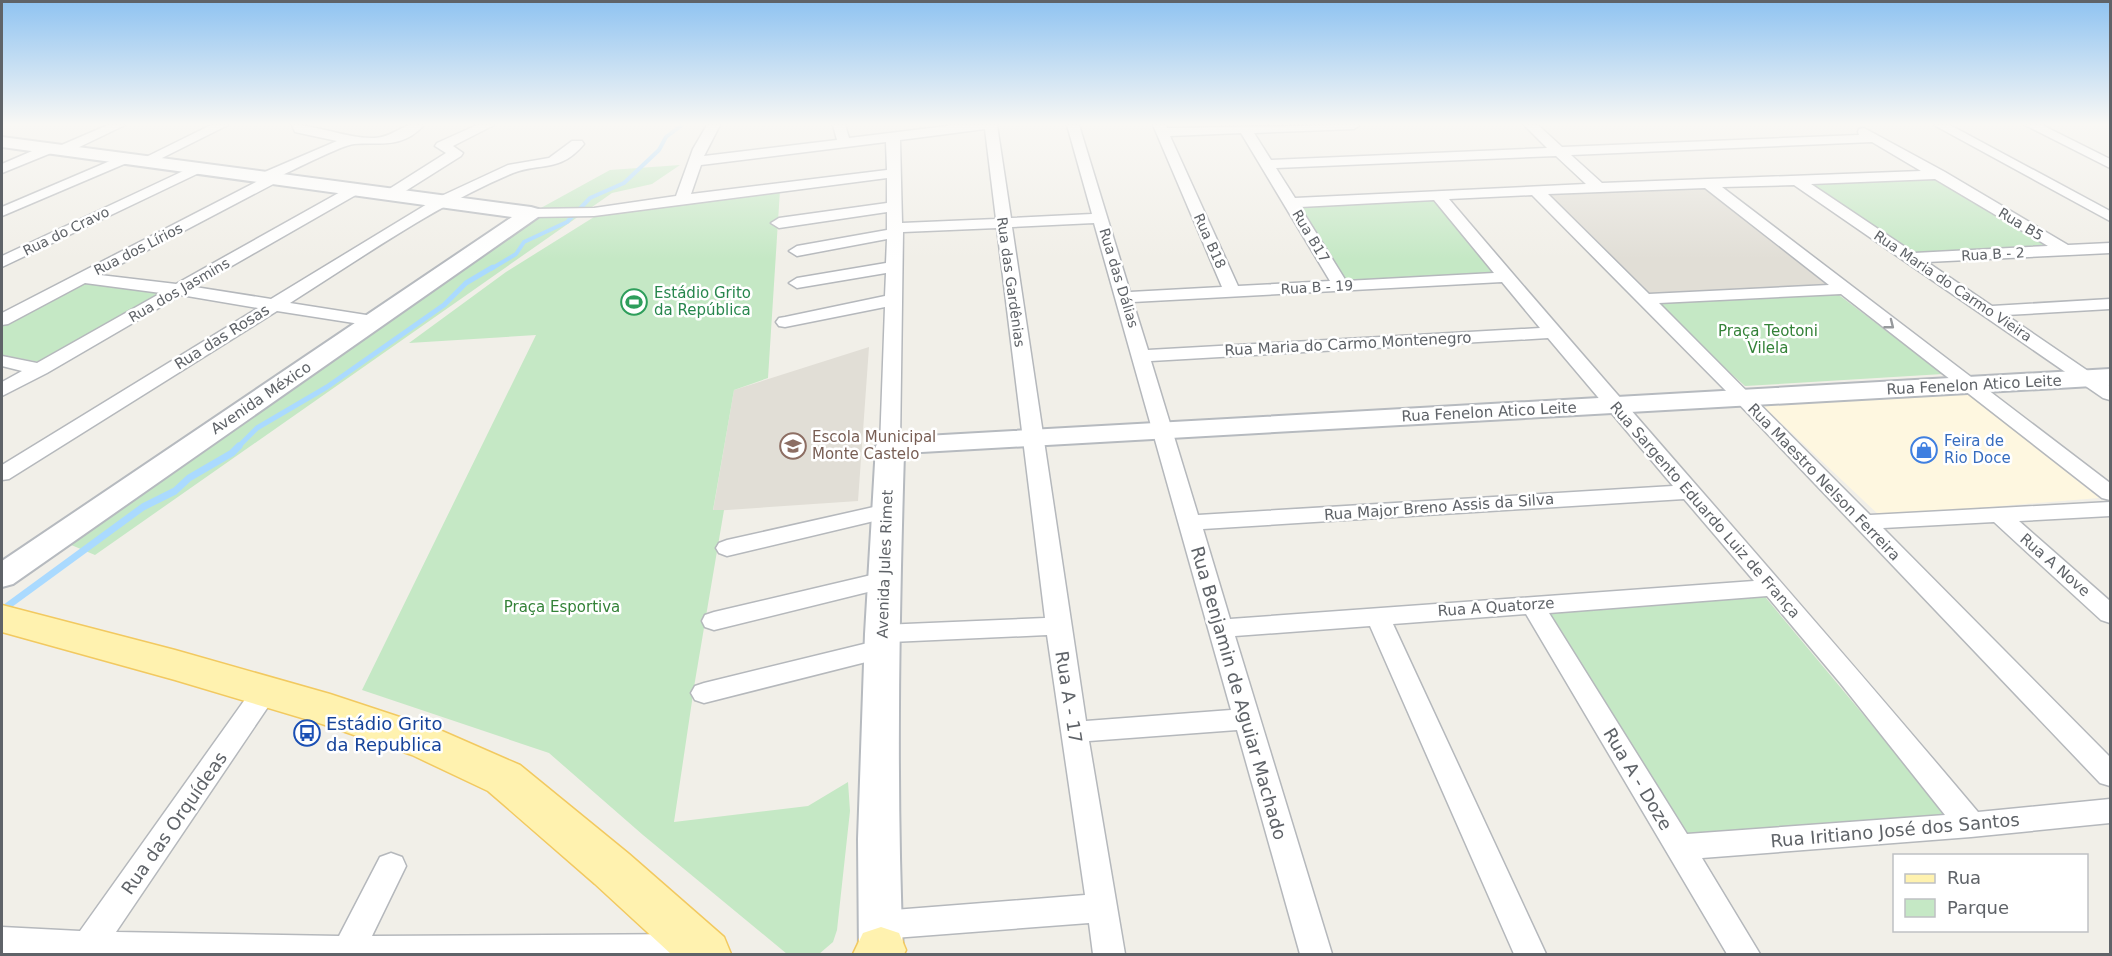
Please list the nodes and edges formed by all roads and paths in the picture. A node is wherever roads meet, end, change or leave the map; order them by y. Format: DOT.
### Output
graph roads {
  1 [pos="100,170"];
  2 [pos="195,170"];
  3 [pos="201,170"];
  4 [pos="288,170"];
  5 [pos="430,170"];
  6 [pos="510,170"];
  7 [pos="694,170"];
  8 [pos="895,170"];
  9 [pos="995,170"];
  10 [pos="1086,170"];
  11 [pos="1178,170"];
  12 [pos="1270,170"];
  13 [pos="1579,170"];
  14 [pos="1931,170"];
  15 [pos="2022,170"];
  16 [pos="895,173"];
  17 [pos="1940,175"];
  18 [pos="270,178"];
  19 [pos="1796,180"];
  20 [pos="1709,184"];
  21 [pos="1599,188"];
  22 [pos="356,189"];
  23 [pos="1536,191"];
  24 [pos="391,194"];
  25 [pos="1438,196"];
  26 [pos="682,200"];
  27 [pos="442,201"];
  28 [pos="1291,203"];
  29 [pos="895,206"];
  30 [pos="2,212"];
  31 [pos="526,216"];
  32 [pos="1101,218"];
  33 [pos="2110,218"];
  34 [pos="1003,222"];
  35 [pos="779,223"];
  36 [pos="895,231"];
  37 [pos="2110,248"];
  38 [pos="2065,250"];
  39 [pos="797,251"];
  40 [pos="1912,258"];
  41 [pos="2,262"];
  42 [pos="893,267"];
  43 [pos="1508,277"];
  44 [pos="82,278"];
  45 [pos="797,283"];
  46 [pos="1341,286"];
  47 [pos="1844,289"];
  48 [pos="181,290"];
  49 [pos="1232,291"];
  50 [pos="1125,297"];
  51 [pos="1644,299"];
  52 [pos="892,300"];
  53 [pos="275,304"];
  54 [pos="2110,304"];
  55 [pos="1990,311"];
  56 [pos="2,320"];
  57 [pos="373,321"];
  58 [pos="785,322"];
  59 [pos="1554,332"];
  60 [pos="1142,356"];
  61 [pos="2,361"];
  62 [pos="40,369"];
  63 [pos="2099,378"];
  64 [pos="1968,385"];
  65 [pos="2,390"];
  66 [pos="2110,394"];
  67 [pos="1743,397"];
  68 [pos="1614,405"];
  69 [pos="1164,431"];
  70 [pos="1033,438"];
  71 [pos="890,446"];
  72 [pos="2,474"];
  73 [pos="1689,492"];
  74 [pos="2110,493"];
  75 [pos="2110,509"];
  76 [pos="887,511"];
  77 [pos="2000,516"];
  78 [pos="1863,522"];
  79 [pos="1189,523"];
  80 [pos="727,548"];
  81 [pos="2,576"];
  82 [pos="884,580"];
  83 [pos="1771,588"];
  84 [pos="1532,604"];
  85 [pos="2110,614"];
  86 [pos="1378,617"];
  87 [pos="714,621"];
  88 [pos="9,622"];
  89 [pos="1058,626"];
  90 [pos="1222,628"];
  91 [pos="882,642"];
  92 [pos="265,691"];
  93 [pos="704,693"];
  94 [pos="1246,719"];
  95 [pos="1074,732"];
  96 [pos="2110,775"];
  97 [pos="2110,811"];
  98 [pos="1971,825"];
  99 [pos="1679,847"];
  100 [pos="391,866"];
  101 [pos="1100,908"];
  102 [pos="2,942"];
  103 [pos="880,946"];
  104 [pos="85,951"];
  105 [pos="347,952"];
  106 [pos="700,952"];
  107 [pos="1109,954"];
  108 [pos="1316,954"];
  109 [pos="1530,954"];
  110 [pos="1743,954"];
  1 -- 30 [label="street"];
  2 -- 41 [label="street, Rua do Cravo"];
  3 -- 18 [label="street"];
  4 -- 18 [label="street, Rua dos Lírios"];
  5 -- 24 [label="street"];
  6 -- 27 [label="street, Rua das Rosas"];
  7 -- 26 [label="street"];
  8 -- 16 [label="street, Avenida Jules Rimet"];
  9 -- 34 [label="street, Rua das Gardênias"];
  10 -- 32 [label="street, Rua das Dálias"];
  11 -- 49 [label="street, Rua B18"];
  12 -- 28 [label="street, Rua B17"];
  13 -- 21 [label="street"];
  14 -- 17 [label="street, Rua B5"];
  15 -- 33 [label="street"];
  16 -- 26 [label="street"];
  16 -- 29 [label="street, Avenida Jules Rimet"];
  17 -- 19 [label="street"];
  17 -- 38 [label="street, Rua B5"];
  18 -- 22 [label="street"];
  18 -- 44 [label="street, Rua dos Lírios"];
  19 -- 20 [label="street"];
  19 -- 40 [label="street, Rua Maria do Carmo Vieira"];
  20 -- 21 [label="street"];
  20 -- 47 [label="street"];
  21 -- 23 [label="street"];
  22 -- 24 [label="street"];
  22 -- 48 [label="street, Rua dos Jasmins"];
  23 -- 25 [label="street"];
  23 -- 51 [label="street, Rua Maestro Nelson Ferreira"];
  24 -- 27 [label="street"];
  25 -- 28 [label="street"];
  25 -- 43 [label="street, Rua Sargento Eduardo Luiz de França"];
  26 -- 31 [label="street"];
  27 -- 31 [label="street"];
  27 -- 53 [label="street, Rua das Rosas"];
  28 -- 46 [label="street, Rua B17"];
  29 -- 35 [label="street"];
  29 -- 36 [label="street, Avenida Jules Rimet"];
  31 -- 57 [label="street, Avenida México"];
  32 -- 34 [label="street"];
  32 -- 50 [label="street, Rua das Dálias"];
  34 -- 36 [label="street"];
  34 -- 70 [label="street, Rua das Gardênias"];
  36 -- 39 [label="street"];
  36 -- 42 [label="street, Avenida Jules Rimet"];
  37 -- 38 [label="street, Rua B - 2"];
  38 -- 40 [label="street, Rua B - 2"];
  40 -- 55 [label="street, Rua Maria do Carmo Vieira"];
  42 -- 45 [label="street"];
  42 -- 52 [label="street, Avenida Jules Rimet"];
  43 -- 46 [label="street, Rua B - 19"];
  43 -- 59 [label="street, Rua Sargento Eduardo Luiz de França"];
  44 -- 48 [label="street"];
  44 -- 56 [label="street, Rua dos Lírios"];
  46 -- 49 [label="street, Rua B - 19"];
  47 -- 51 [label="street"];
  47 -- 64 [label="street, one-way"];
  48 -- 53 [label="street"];
  48 -- 62 [label="street, Rua dos Jasmins"];
  49 -- 50 [label="street, Rua B - 19"];
  50 -- 60 [label="street, Rua das Dálias"];
  51 -- 67 [label="street, Rua Maestro Nelson Ferreira"];
  52 -- 58 [label="street"];
  52 -- 71 [label="street, Avenida Jules Rimet"];
  53 -- 57 [label="street"];
  53 -- 72 [label="street, Rua das Rosas"];
  54 -- 55 [label="street"];
  55 -- 63 [label="street, Rua Maria do Carmo Vieira"];
  57 -- 81 [label="street, Avenida México"];
  59 -- 60 [label="street, Rua Maria do Carmo Montenegro"];
  59 -- 68 [label="street, Rua Sargento Eduardo Luiz de França"];
  60 -- 69 [label="street, Rua das Dálias"];
  61 -- 62 [label="street"];
  62 -- 65 [label="street, Rua dos Jasmins"];
  63 -- 64 [label="street, Rua Fenelon Atico Leite"];
  63 -- 66 [label="street, Rua Maria do Carmo Vieira"];
  64 -- 67 [label="street, Rua Fenelon Atico Leite"];
  64 -- 74 [label="street"];
  67 -- 68 [label="street, Rua Fenelon Atico Leite"];
  67 -- 78 [label="street, Rua Maestro Nelson Ferreira"];
  68 -- 69 [label="street, Rua Fenelon Atico Leite"];
  68 -- 73 [label="street, Rua Sargento Eduardo Luiz de França"];
  69 -- 70 [label="street, Rua Fenelon Atico Leite"];
  69 -- 79 [label="street, Rua Benjamin de Aguiar Machado"];
  70 -- 71 [label="street, Rua Fenelon Atico Leite"];
  70 -- 89 [label="street, Rua A - 17"];
  71 -- 76 [label="street, Avenida Jules Rimet"];
  73 -- 79 [label="street, Rua Major Breno Assis da Silva"];
  73 -- 83 [label="street, Rua Sargento Eduardo Luiz de França"];
  75 -- 77 [label="street"];
  76 -- 80 [label="street"];
  76 -- 82 [label="street, Avenida Jules Rimet"];
  77 -- 78 [label="street"];
  77 -- 85 [label="street, Rua A Nove"];
  78 -- 96 [label="street, Rua Maestro Nelson Ferreira"];
  79 -- 90 [label="street, Rua Benjamin de Aguiar Machado"];
  82 -- 87 [label="street"];
  82 -- 91 [label="street, Avenida Jules Rimet"];
  83 -- 84 [label="street, Rua A Quatorze"];
  83 -- 98 [label="street, Rua Sargento Eduardo Luiz de França"];
  84 -- 86 [label="street, Rua A Quatorze"];
  84 -- 99 [label="street, Rua A - Doze"];
  86 -- 90 [label="street, Rua A Quatorze"];
  86 -- 109 [label="street"];
  88 -- 92 [label="main road"];
  89 -- 91 [label="street"];
  89 -- 95 [label="street, Rua A - 17"];
  90 -- 94 [label="street, Rua Benjamin de Aguiar Machado"];
  91 -- 93 [label="street"];
  91 -- 103 [label="street, Avenida Jules Rimet"];
  92 -- 104 [label="street, Rua das Orquídeas"];
  92 -- 106 [label="main road"];
  94 -- 95 [label="street"];
  94 -- 108 [label="street, Rua Benjamin de Aguiar Machado"];
  95 -- 101 [label="street, Rua A - 17"];
  97 -- 98 [label="street, Rua Iritiano José dos Santos"];
  98 -- 99 [label="street, Rua Iritiano José dos Santos"];
  99 -- 110 [label="street, Rua A - Doze"];
  100 -- 105 [label="street"];
  101 -- 103 [label="street"];
  101 -- 107 [label="street, Rua A - 17"];
  102 -- 104 [label="street"];
  104 -- 105 [label="street"];
  105 -- 106 [label="street"];
}
